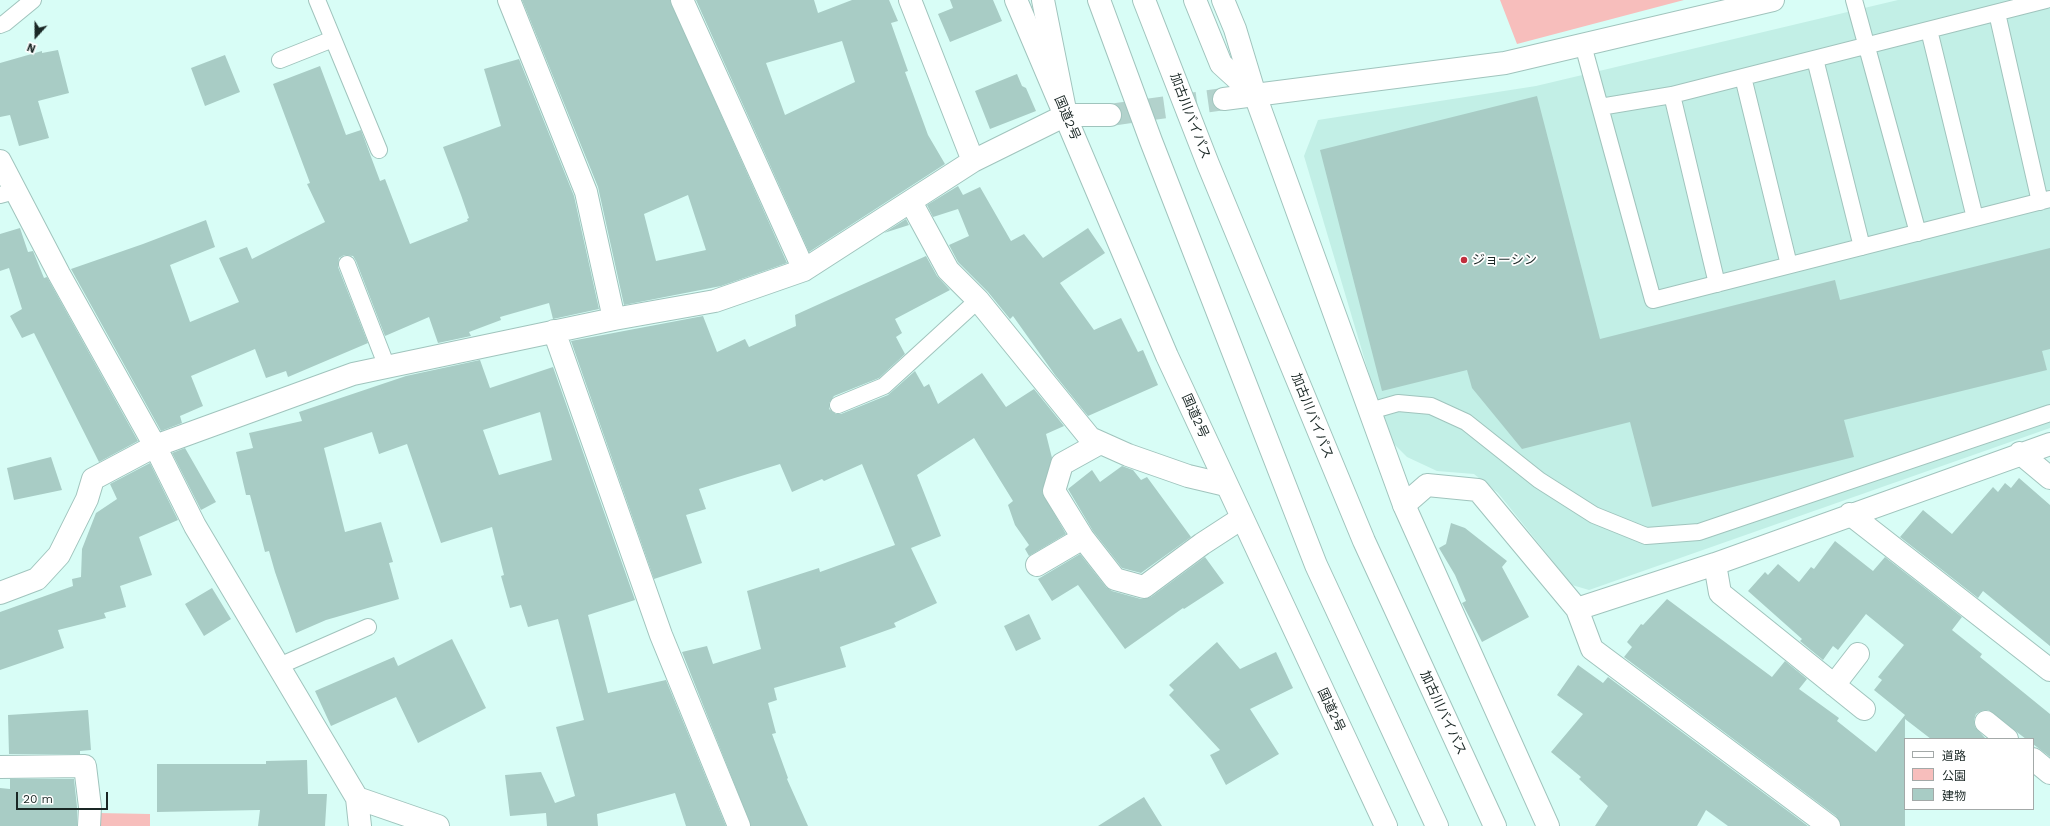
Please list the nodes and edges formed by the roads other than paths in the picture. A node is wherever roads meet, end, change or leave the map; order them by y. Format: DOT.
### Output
graph roads {
  1 [pos="33,0"];
  2 [pos="317,0"];
  3 [pos="508,0"];
  4 [pos="682,0"];
  5 [pos="910,0"];
  6 [pos="1016,0"];
  7 [pos="1043,0"];
  8 [pos="1099,0"];
  9 [pos="1144,0"];
  10 [pos="1195,0"];
  11 [pos="1224,0"];
  12 [pos="1773,0"];
  13 [pos="1854,0"];
  14 [pos="2046,0"];
  15 [pos="1997,13"];
  16 [pos="0,25"];
  17 [pos="1929,30"];
  18 [pos="333,39"];
  19 [pos="1583,45"];
  20 [pos="1867,45"];
  21 [pos="1815,59"];
  22 [pos="280,60"];
  23 [pos="1743,77"];
  24 [pos="1256,95"];
  25 [pos="1672,95"];
  26 [pos="1224,99"];
  27 [pos="1600,107"];
  28 [pos="1066,115"];
  29 [pos="1110,115"];
  30 [pos="379,150"];
  31 [pos="0,161"];
  32 [pos="973,161"];
  33 [pos="8,193"];
  34 [pos="2045,200"];
  35 [pos="911,202"];
  36 [pos="1975,218"];
  37 [pos="1918,233"];
  38 [pos="1862,247"];
  39 [pos="347,264"];
  40 [pos="1789,265"];
  41 [pos="804,270"];
  42 [pos="1717,284"];
  43 [pos="978,300"];
  44 [pos="614,319"];
  45 [pos="554,331"];
  46 [pos="388,367"];
  47 [pos="838,405"];
  48 [pos="1370,411"];
  49 [pos="2050,413"];
  50 [pos="1100,443"];
  51 [pos="2050,444"];
  52 [pos="155,446"];
  53 [pos="2020,453"];
  54 [pos="2050,478"];
  55 [pos="1226,485"];
  56 [pos="1404,504"];
  57 [pos="1850,514"];
  58 [pos="1242,518"];
  59 [pos="1083,538"];
  60 [pos="1715,564"];
  61 [pos="1037,565"];
  62 [pos="0,593"];
  63 [pos="1577,609"];
  64 [pos="368,627"];
  65 [pos="1858,654"];
  66 [pos="279,666"];
  67 [pos="2050,670"];
  68 [pos="1834,685"];
  69 [pos="1864,708"];
  70 [pos="1986,722"];
  71 [pos="2006,738"];
  72 [pos="2034,760"];
  73 [pos="0,767"];
  74 [pos="2050,773"];
  75 [pos="357,798"];
  76 [pos="88,826"];
  77 [pos="360,826"];
  78 [pos="438,826"];
  79 [pos="739,826"];
  80 [pos="1386,826"];
  81 [pos="1438,826"];
  82 [pos="1495,826"];
  83 [pos="1548,826"];
  84 [pos="1829,826"];
  1 -- 16 [label="lane"];
  2 -- 18 [label="lane"];
  3 -- 44 [label="main road"];
  4 -- 41 [label="main road"];
  5 -- 32 [label="main road"];
  6 -- 28 [label="main road, 国道2号"];
  7 -- 28 [label="main road"];
  8 -- 81 [label="main road"];
  9 -- 82 [label="main road, 加古川バイパス"];
  10 -- 24 [label="main road"];
  11 -- 24 [label="main road"];
  12 -- 19 [label="main road"];
  13 -- 20 [label="lane"];
  14 -- 15 [label="lane"];
  15 -- 17 [label="lane"];
  15 -- 34 [label="lane"];
  17 -- 20 [label="lane"];
  17 -- 36 [label="lane"];
  18 -- 22 [label="lane"];
  18 -- 30 [label="lane"];
  19 -- 24 [label="main road"];
  19 -- 27 [label="lane"];
  20 -- 21 [label="lane"];
  20 -- 37 [label="lane"];
  21 -- 23 [label="lane"];
  21 -- 38 [label="lane"];
  23 -- 25 [label="lane"];
  23 -- 40 [label="lane"];
  24 -- 26 [label="main road"];
  24 -- 48 [label="main road"];
  25 -- 27 [label="lane"];
  25 -- 42 [label="lane"];
  27 -- 42 [label="lane"];
  28 -- 29 [label="main road"];
  28 -- 32 [label="main road"];
  28 -- 55 [label="main road, 国道2号"];
  31 -- 33 [label="main road"];
  32 -- 35 [label="main road"];
  33 -- 52 [label="main road"];
  34 -- 36 [label="lane"];
  35 -- 41 [label="main road"];
  35 -- 43 [label="main road"];
  36 -- 37 [label="lane"];
  37 -- 38 [label="lane"];
  38 -- 40 [label="lane"];
  39 -- 46 [label="lane"];
  40 -- 42 [label="lane"];
  41 -- 44 [label="main road"];
  43 -- 47 [label="lane"];
  43 -- 50 [label="main road"];
  44 -- 45 [label="main road"];
  45 -- 46 [label="main road"];
  45 -- 79 [label="main road"];
  46 -- 52 [label="main road"];
  48 -- 49 [label="lane"];
  48 -- 56 [label="main road"];
  50 -- 55 [label="main road"];
  50 -- 59 [label="main road"];
  51 -- 53 [label="main road"];
  52 -- 62 [label="main road"];
  52 -- 66 [label="main road"];
  53 -- 54 [label="main road"];
  53 -- 57 [label="main road"];
  55 -- 58 [label="main road, 国道2号"];
  56 -- 63 [label="main road"];
  56 -- 83 [label="main road"];
  57 -- 60 [label="main road"];
  57 -- 67 [label="main road"];
  58 -- 59 [label="main road"];
  58 -- 80 [label="main road, 国道2号"];
  59 -- 61 [label="main road"];
  60 -- 63 [label="main road"];
  60 -- 68 [label="main road"];
  63 -- 84 [label="main road"];
  64 -- 66 [label="lane"];
  65 -- 68 [label="main road"];
  66 -- 75 [label="main road"];
  68 -- 69 [label="main road"];
  70 -- 71 [label="main road"];
  72 -- 74 [label="main road"];
  73 -- 76 [label="main road"];
  75 -- 77 [label="main road"];
  75 -- 78 [label="main road"];
}
